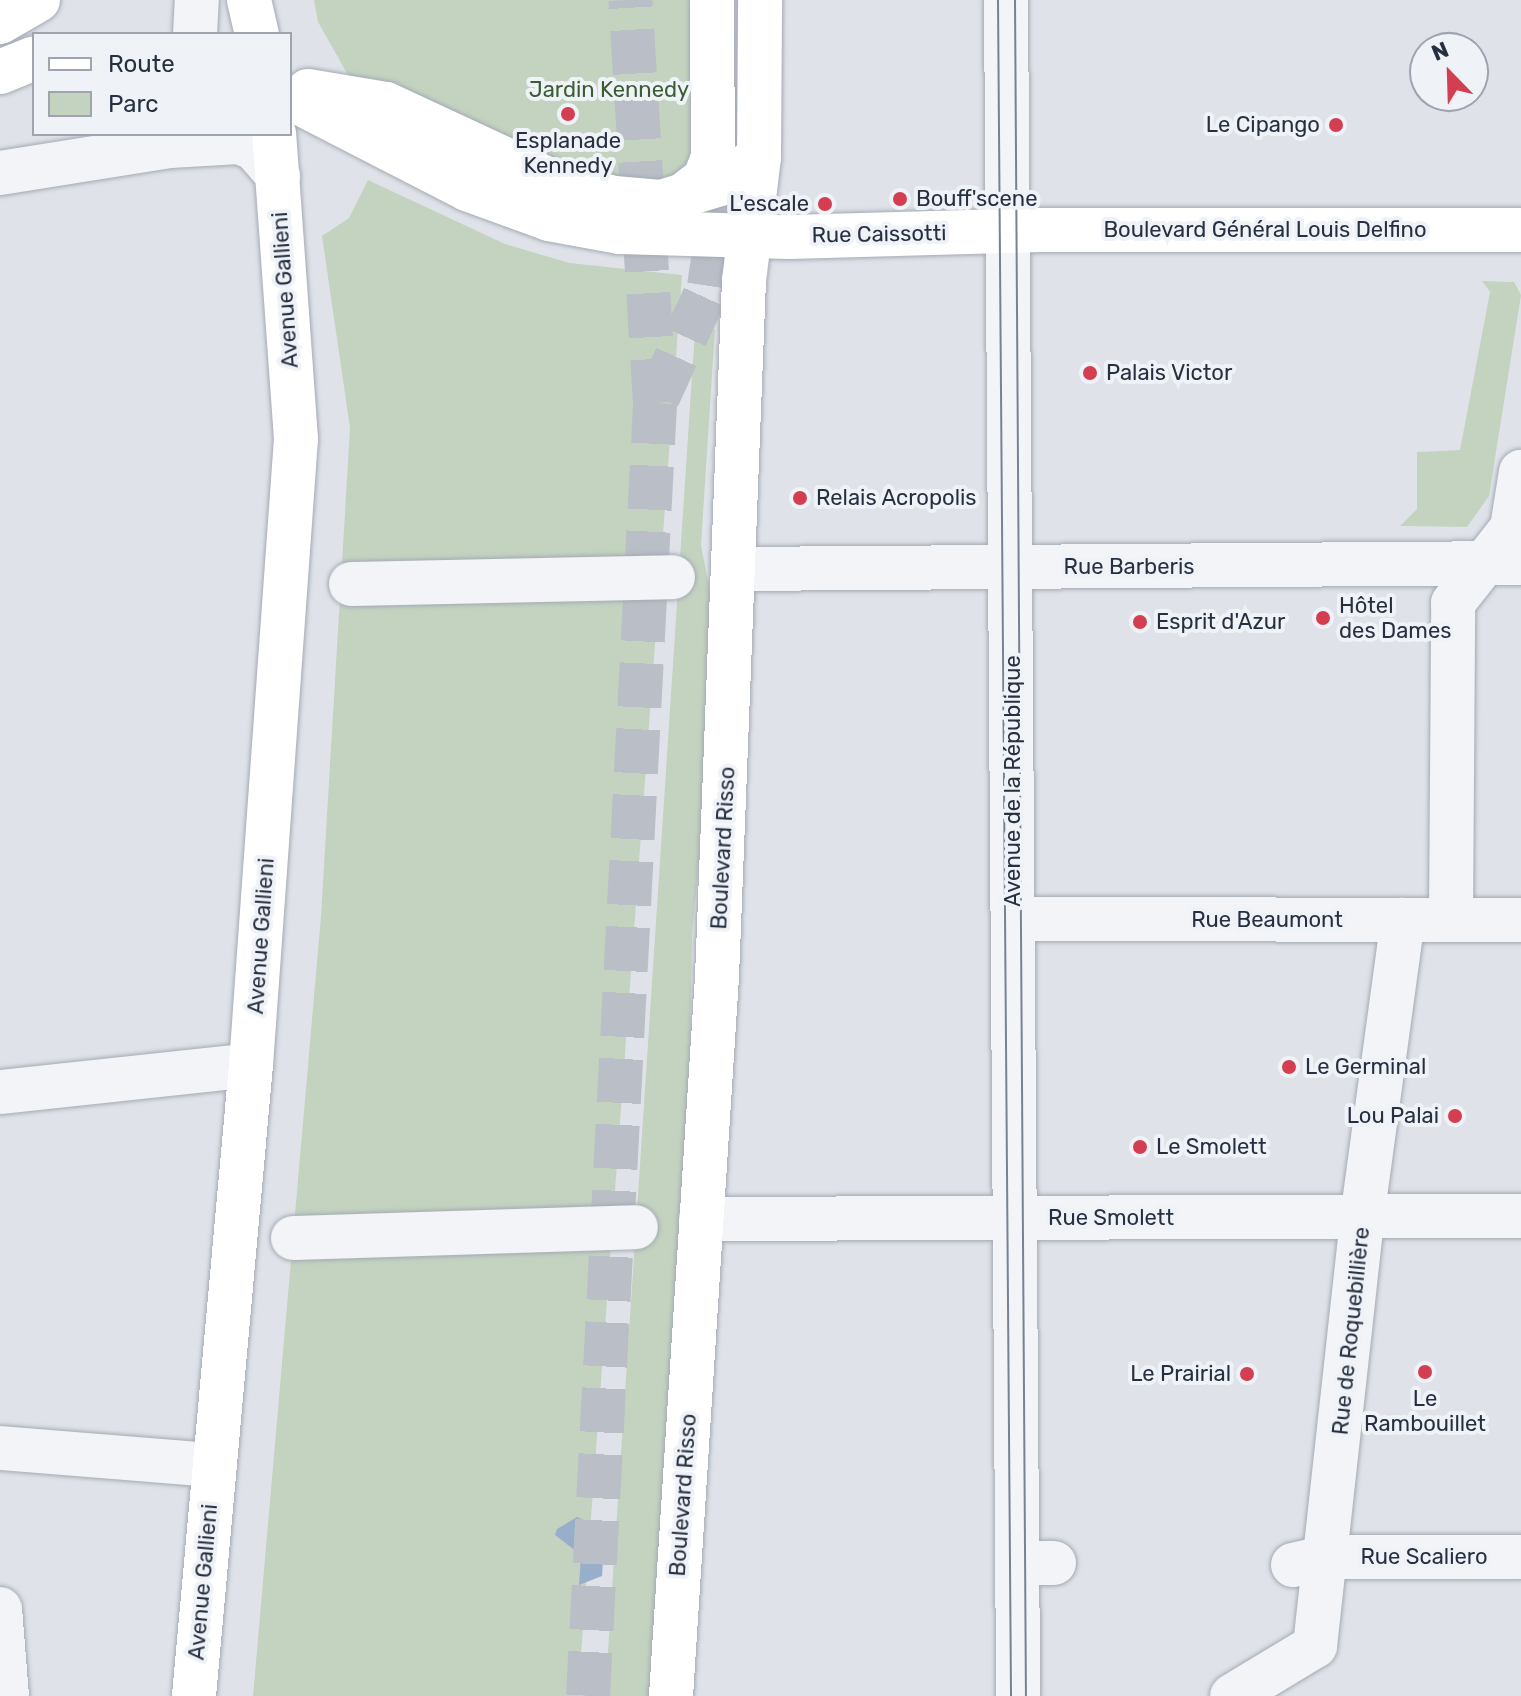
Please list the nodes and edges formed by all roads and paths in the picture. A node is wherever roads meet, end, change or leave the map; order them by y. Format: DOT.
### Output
graph roads {
  1 [pos="38,0"];
  2 [pos="197,0"];
  3 [pos="249,0"];
  4 [pos="712,0"];
  5 [pos="731,0"];
  6 [pos="760,0"];
  7 [pos="1006,0"];
  8 [pos="0,22"];
  9 [pos="195,32"];
  10 [pos="257,32"];
  11 [pos="32,59"];
  12 [pos="0,72"];
  13 [pos="292,89"];
  14 [pos="292,99"];
  15 [pos="177,140"];
  16 [pos="745,148"];
  17 [pos="276,155"];
  18 [pos="0,173"];
  19 [pos="686,193"];
  20 [pos="1521,230"];
  21 [pos="1009,231"];
  22 [pos="748,236"];
  23 [pos="1521,472"];
  24 [pos="1501,563"];
  25 [pos="1012,567"];
  26 [pos="737,569"];
  27 [pos="673,577"];
  28 [pos="351,584"];
  29 [pos="1014,919"];
  30 [pos="1403,920"];
  31 [pos="1451,920"];
  32 [pos="1521,920"];
  33 [pos="251,1065"];
  34 [pos="0,1092"];
  35 [pos="1521,1216"];
  36 [pos="1015,1217"];
  37 [pos="1362,1218"];
  38 [pos="701,1219"];
  39 [pos="636,1227"];
  40 [pos="293,1238"];
  41 [pos="0,1448"];
  42 [pos="213,1465"];
  43 [pos="1521,1557"];
  44 [pos="1310,1561"];
  45 [pos="0,1609"];
  46 [pos="9,1695"];
  47 [pos="194,1696"];
  48 [pos="671,1696"];
  49 [pos="1018,1696"];
  50 [pos="1232,1696"];
  1 -- 8 [label="main road"];
  2 -- 9 [label="street"];
  3 -- 10 [label="main road"];
  4 -- 19 [label="main road"];
  5 -- 16 [label="main road"];
  6 -- 16 [label="main road, Boulevard Risso"];
  7 -- 21 [label="street, Avenue de la République"];
  11 -- 12 [label="main road"];
  13 -- 19 [label="main road"];
  14 -- 22 [label="main road, Rue Caissotti"];
  15 -- 17 [label="street"];
  15 -- 18 [label="street"];
  16 -- 19 [label="main road"];
  16 -- 22 [label="main road, Boulevard Risso"];
  17 -- 33 [label="main road, Avenue Gallieni"];
  20 -- 21 [label="main road, Boulevard Général Louis Delfino"];
  21 -- 22 [label="main road, Rue Caissotti"];
  21 -- 25 [label="street, Avenue de la République"];
  22 -- 26 [label="main road, Boulevard Risso"];
  23 -- 24 [label="street"];
  24 -- 25 [label="street, Rue Barberis"];
  24 -- 31 [label="street"];
  25 -- 26 [label="street, Rue Barberis"];
  25 -- 29 [label="street, Avenue de la République"];
  26 -- 38 [label="main road, Boulevard Risso"];
  27 -- 28 [label="street"];
  29 -- 30 [label="street, Rue Beaumont"];
  29 -- 36 [label="street, Avenue de la République"];
  30 -- 31 [label="street, Rue Beaumont"];
  30 -- 37 [label="street, Rue de Roquebillière"];
  31 -- 32 [label="street, Rue Beaumont"];
  33 -- 34 [label="street"];
  33 -- 42 [label="main road, Avenue Gallieni"];
  35 -- 37 [label="street, Rue Smolett"];
  36 -- 37 [label="street, Rue Smolett"];
  36 -- 38 [label="street, Rue Smolett"];
  36 -- 49 [label="street, Avenue de la République"];
  37 -- 44 [label="street, Rue de Roquebillière"];
  38 -- 48 [label="main road, Boulevard Risso"];
  39 -- 40 [label="street"];
  41 -- 42 [label="street"];
  42 -- 47 [label="main road, Avenue Gallieni"];
  43 -- 44 [label="street, Rue Scaliero"];
  44 -- 50 [label="street, Rue de Roquebillière"];
  45 -- 46 [label="street"];
}
